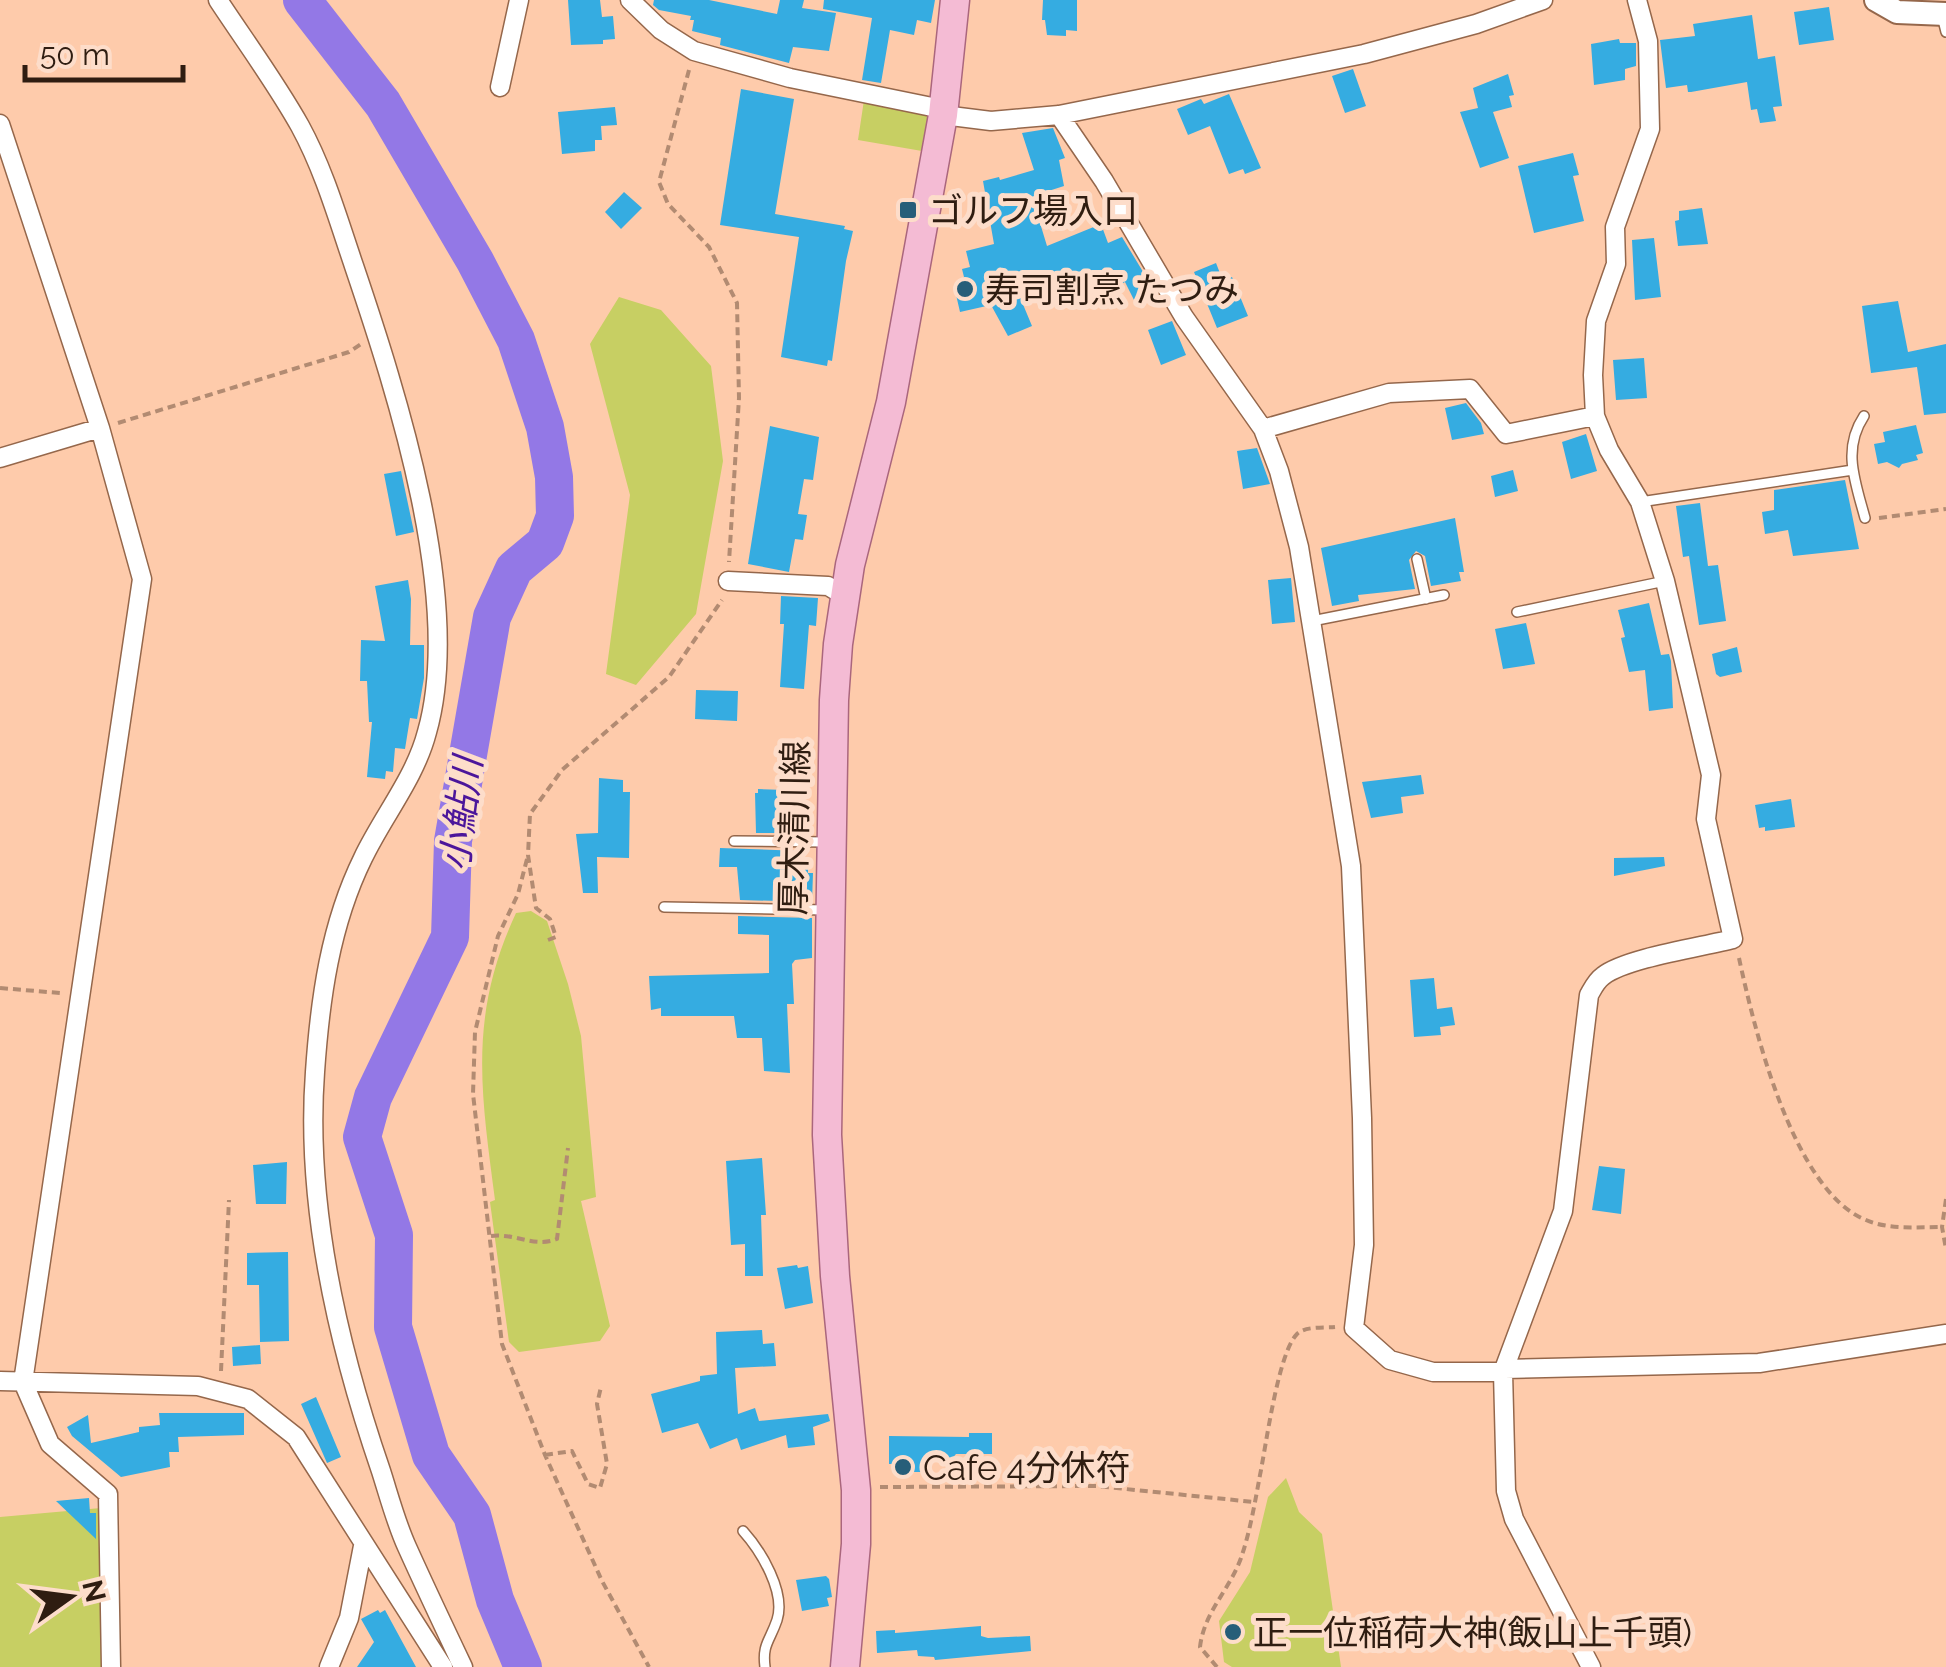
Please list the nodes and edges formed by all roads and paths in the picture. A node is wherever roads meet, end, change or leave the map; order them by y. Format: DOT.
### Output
graph roads {
  1 [pos="218,0"];
  2 [pos="520,0"];
  3 [pos="630,0"];
  4 [pos="955,0"];
  5 [pos="1543,0"];
  6 [pos="1637,0"];
  7 [pos="1876,0"];
  8 [pos="1945,21"];
  9 [pos="694,51"];
  10 [pos="500,87"];
  11 [pos="943,115"];
  12 [pos="1059,115"];
  13 [pos="0,124"];
  14 [pos="376,332"];
  15 [pos="1596,416"];
  16 [pos="1864,416"];
  17 [pos="100,428"];
  18 [pos="1263,429"];
  19 [pos="0,458"];
  20 [pos="1852,470"];
  21 [pos="1640,502"];
  22 [pos="1946,508"];
  23 [pos="1865,518"];
  24 [pos="1417,560"];
  25 [pos="728,581"];
  26 [pos="1665,582"];
  27 [pos="1444,595"];
  28 [pos="845,596"];
  29 [pos="1426,598"];
  30 [pos="1516,612"];
  31 [pos="1312,621"];
  32 [pos="734,842"];
  33 [pos="831,842"];
  34 [pos="528,855"];
  35 [pos="664,908"];
  36 [pos="537,909"];
  37 [pos="830,910"];
  38 [pos="536,919"];
  39 [pos="1733,939"];
  40 [pos="548,940"];
  41 [pos="0,988"];
  42 [pos="80,994"];
  43 [pos="568,1148"];
  44 [pos="1946,1199"];
  45 [pos="229,1200"];
  46 [pos="1942,1227"];
  47 [pos="490,1236"];
  48 [pos="1946,1249"];
  49 [pos="1354,1328"];
  50 [pos="1946,1334"];
  51 [pos="1504,1371"];
  52 [pos="0,1381"];
  53 [pos="23,1382"];
  54 [pos="601,1386"];
  55 [pos="221,1391"];
  56 [pos="546,1455"];
  57 [pos="856,1490"];
  58 [pos="1254,1502"];
  59 [pos="743,1530"];
  60 [pos="363,1546"];
  61 [pos="406,1546"];
  62 [pos="374,1562"];
  63 [pos="112,1667"];
  64 [pos="329,1667"];
  65 [pos="444,1667"];
  66 [pos="462,1667"];
  67 [pos="649,1667"];
  68 [pos="765,1667"];
  69 [pos="845,1667"];
  70 [pos="1217,1667"];
  71 [pos="1591,1667"];
  1 -- 14 [label="street"];
  2 -- 10 [label="street"];
  3 -- 9 [label="street"];
  4 -- 11 [label="main road, 厚木清川線"];
  5 -- 12 [label="street"];
  6 -- 15 [label="street"];
  7 -- 8 [label="street"];
  9 -- 11 [label="street"];
  9 -- 25 [label="path"];
  11 -- 12 [label="street"];
  11 -- 28 [label="main road, 厚木清川線"];
  12 -- 18 [label="street"];
  13 -- 17 [label="street"];
  14 -- 17 [label="path"];
  14 -- 61 [label="street"];
  15 -- 18 [label="street"];
  15 -- 21 [label="street"];
  16 -- 20 [label="lane"];
  17 -- 19 [label="street"];
  17 -- 42 [label="street"];
  18 -- 31 [label="street"];
  20 -- 21 [label="lane"];
  20 -- 23 [label="lane"];
  21 -- 26 [label="street"];
  22 -- 23 [label="path"];
  24 -- 29 [label="lane"];
  25 -- 28 [label="street"];
  25 -- 34 [label="path"];
  26 -- 30 [label="lane"];
  26 -- 39 [label="street"];
  27 -- 29 [label="lane"];
  28 -- 33 [label="main road, 厚木清川線"];
  29 -- 31 [label="lane"];
  31 -- 49 [label="street"];
  32 -- 33 [label="lane"];
  33 -- 37 [label="main road, 厚木清川線"];
  34 -- 36 [label="path"];
  34 -- 47 [label="path"];
  35 -- 37 [label="lane"];
  36 -- 38 [label="path"];
  36 -- 40 [label="path"];
  37 -- 57 [label="main road, 厚木清川線"];
  39 -- 46 [label="path"];
  39 -- 51 [label="street"];
  41 -- 42 [label="path"];
  42 -- 53 [label="street"];
  43 -- 47 [label="path"];
  44 -- 46 [label="path"];
  45 -- 55 [label="path"];
  46 -- 48 [label="path"];
  47 -- 56 [label="path"];
  49 -- 51 [label="street"];
  49 -- 58 [label="path"];
  50 -- 51 [label="street"];
  51 -- 71 [label="street"];
  52 -- 53 [label="street"];
  53 -- 55 [label="street"];
  53 -- 63 [label="street"];
  54 -- 56 [label="path"];
  55 -- 60 [label="street"];
  56 -- 67 [label="path"];
  57 -- 58 [label="path"];
  57 -- 69 [label="main road, 厚木清川線"];
  58 -- 70 [label="path"];
  59 -- 68 [label="lane"];
  60 -- 62 [label="street"];
  60 -- 64 [label="street"];
  61 -- 62 [label="street"];
  61 -- 66 [label="street"];
  62 -- 65 [label="street"];
}
